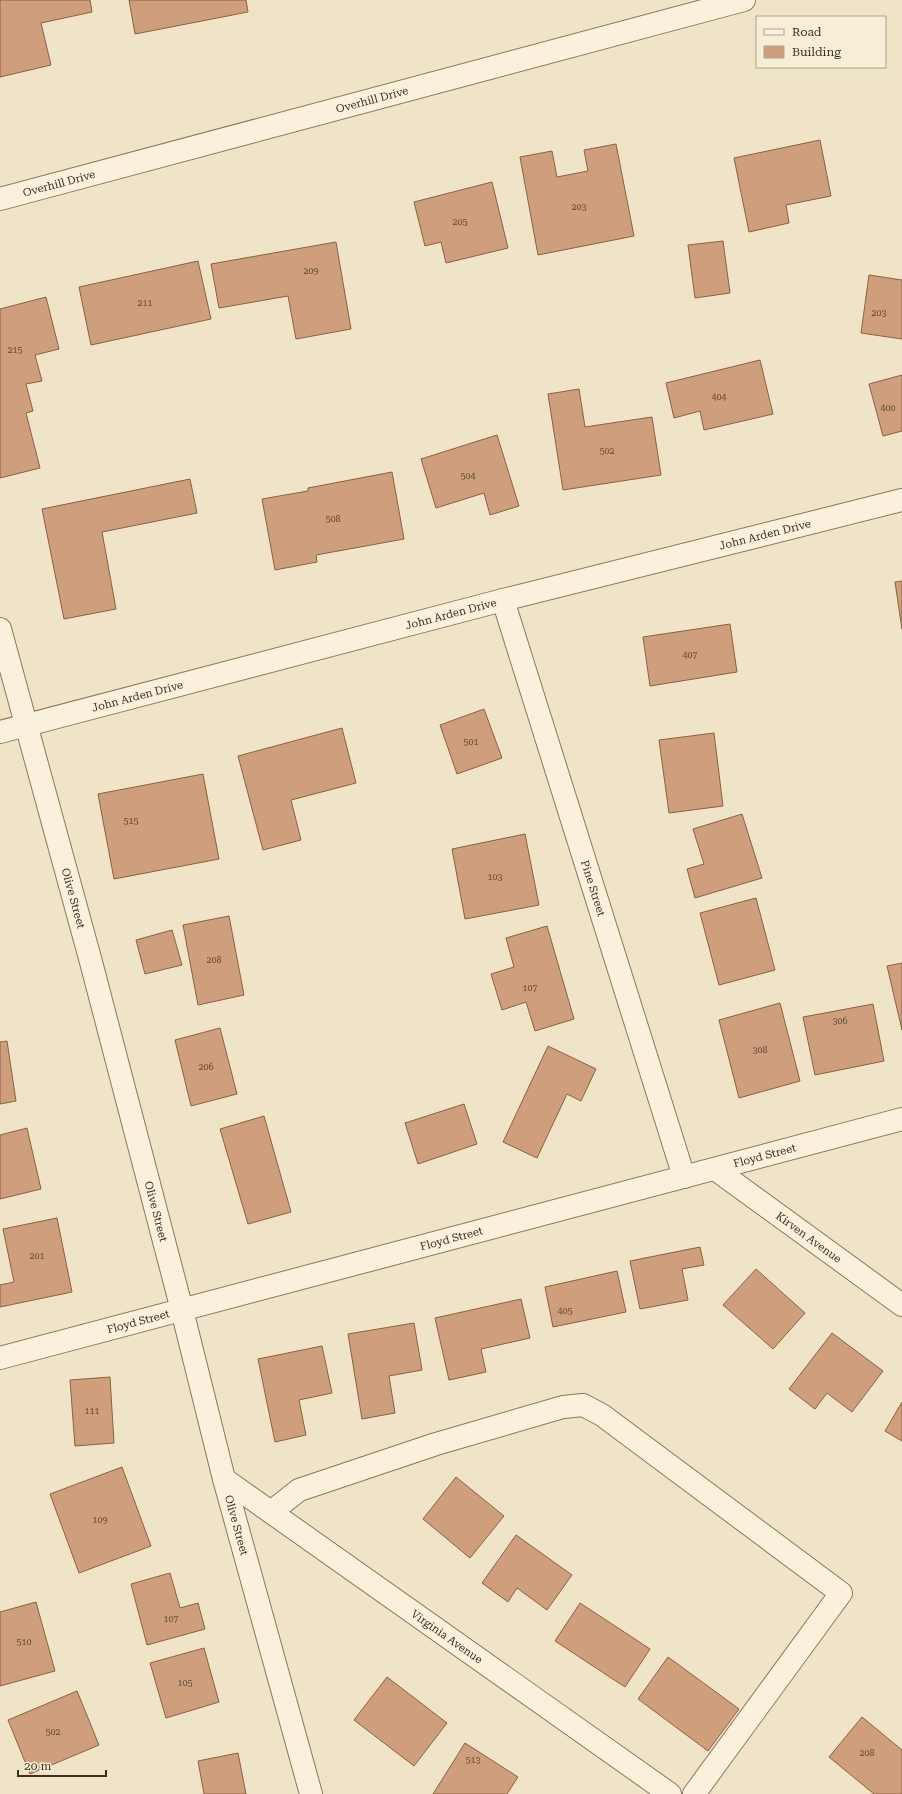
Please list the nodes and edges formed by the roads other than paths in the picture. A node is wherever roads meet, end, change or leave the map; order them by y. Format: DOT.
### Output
graph roads {
  1 [pos="744,0"];
  2 [pos="0,199"];
  3 [pos="902,500"];
  4 [pos="503,600"];
  5 [pos="0,629"];
  6 [pos="27,724"];
  7 [pos="0,732"];
  8 [pos="902,1119"];
  9 [pos="715,1169"];
  10 [pos="684,1177"];
  11 [pos="902,1305"];
  12 [pos="182,1310"];
  13 [pos="0,1358"];
  14 [pos="224,1479"];
  15 [pos="271,1512"];
  16 [pos="311,1794"];
  17 [pos="670,1794"];
  18 [pos="694,1794"];
  1 -- 2 [label="street, Overhill Drive"];
  3 -- 4 [label="street, John Arden Drive"];
  4 -- 6 [label="street, John Arden Drive"];
  4 -- 10 [label="street, Pine Street"];
  5 -- 6 [label="street, Olive Street"];
  6 -- 7 [label="street, John Arden Drive"];
  6 -- 12 [label="street, Olive Street"];
  8 -- 9 [label="street, Floyd Street"];
  9 -- 10 [label="street, Floyd Street"];
  9 -- 11 [label="street, Kirven Avenue"];
  10 -- 12 [label="street, Floyd Street"];
  12 -- 13 [label="street, Floyd Street"];
  12 -- 14 [label="street, Olive Street"];
  14 -- 15 [label="street, Virginia Avenue"];
  14 -- 16 [label="street, Olive Street"];
  15 -- 17 [label="street, Virginia Avenue"];
  15 -- 18 [label="street"];
}
